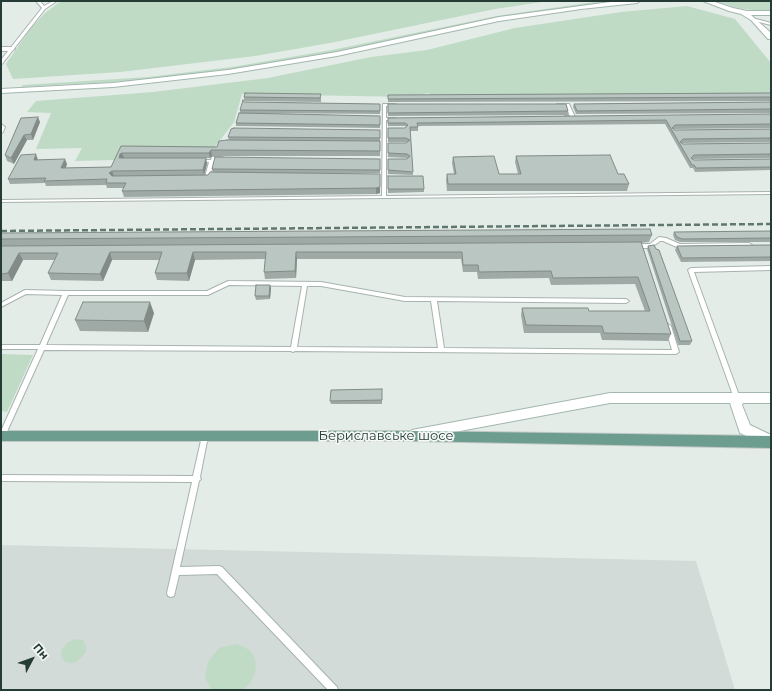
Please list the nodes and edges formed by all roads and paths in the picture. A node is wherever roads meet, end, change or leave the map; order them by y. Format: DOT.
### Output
graph roads {
  1 [pos="38,1"];
  2 [pos="55,1"];
  3 [pos="585,1"];
  4 [pos="637,1"];
  5 [pos="699,1"];
  6 [pos="706,1"];
  7 [pos="716,6"];
  8 [pos="44,8"];
  9 [pos="731,10"];
  10 [pos="771,13"];
  11 [pos="756,20"];
  12 [pos="771,24"];
  13 [pos="771,37"];
  14 [pos="1,49"];
  15 [pos="11,49"];
  16 [pos="1,63"];
  17 [pos="1,84"];
  18 [pos="1,91"];
  19 [pos="376,105"];
  20 [pos="384,105"];
  21 [pos="399,105"];
  22 [pos="553,105"];
  23 [pos="568,105"];
  24 [pos="576,105"];
  25 [pos="376,117"];
  26 [pos="557,117"];
  27 [pos="573,117"];
  28 [pos="581,117"];
  29 [pos="384,118"];
  30 [pos="400,119"];
  31 [pos="1,125"];
  32 [pos="391,129"];
  33 [pos="384,130"];
  34 [pos="376,131"];
  35 [pos="1,132"];
  36 [pos="376,145"];
  37 [pos="384,145"];
  38 [pos="391,145"];
  39 [pos="229,158"];
  40 [pos="376,160"];
  41 [pos="384,160"];
  42 [pos="392,160"];
  43 [pos="190,161"];
  44 [pos="212,161"];
  45 [pos="208,174"];
  46 [pos="216,175"];
  47 [pos="376,177"];
  48 [pos="384,177"];
  49 [pos="391,177"];
  50 [pos="199,178"];
  51 [pos="771,193"];
  52 [pos="384,196"];
  53 [pos="1,201"];
  54 [pos="756,245"];
  55 [pos="634,246"];
  56 [pos="642,246"];
  57 [pos="644,254"];
  58 [pos="771,268"];
  59 [pos="305,284"];
  60 [pos="66,293"];
  61 [pos="434,299"];
  62 [pos="626,301"];
  63 [pos="1,305"];
  64 [pos="667,322"];
  65 [pos="1,347"];
  66 [pos="42,348"];
  67 [pos="293,350"];
  68 [pos="441,350"];
  69 [pos="737,398"];
  70 [pos="770,398"];
  71 [pos="1,436"];
  72 [pos="205,436"];
  73 [pos="410,436"];
  74 [pos="771,442"];
  75 [pos="1,478"];
  76 [pos="197,479"];
  77 [pos="177,571"];
  78 [pos="172,593"];
  79 [pos="334,690"];
  1 -- 8 [label="lane"];
  2 -- 8 [label="lane"];
  3 -- 17 [label="street"];
  4 -- 18 [label="street"];
  5 -- 7 [label="street"];
  6 -- 7 [label="street"];
  7 -- 9 [label="street"];
  8 -- 15 [label="lane"];
  9 -- 10 [label="street"];
  9 -- 11 [label="street"];
  11 -- 12 [label="lane"];
  11 -- 13 [label="street"];
  14 -- 15 [label="street"];
  15 -- 16 [label="lane"];
  19 -- 20 [label="lane"];
  20 -- 21 [label="lane"];
  20 -- 29 [label="lane"];
  22 -- 23 [label="lane"];
  23 -- 24 [label="lane"];
  23 -- 27 [label="lane"];
  25 -- 29 [label="lane"];
  26 -- 27 [label="lane"];
  27 -- 28 [label="lane"];
  29 -- 30 [label="lane"];
  29 -- 33 [label="lane"];
  31 -- 35 [label="lane"];
  32 -- 33 [label="lane"];
  33 -- 34 [label="lane"];
  33 -- 37 [label="lane"];
  36 -- 37 [label="lane"];
  37 -- 38 [label="lane"];
  37 -- 41 [label="lane"];
  39 -- 44 [label="lane"];
  40 -- 41 [label="lane"];
  41 -- 42 [label="lane"];
  41 -- 48 [label="lane"];
  43 -- 44 [label="lane"];
  44 -- 45 [label="lane"];
  45 -- 46 [label="lane"];
  45 -- 50 [label="lane"];
  47 -- 48 [label="lane"];
  48 -- 49 [label="lane"];
  48 -- 52 [label="lane"];
  51 -- 52 [label="lane"];
  52 -- 53 [label="lane"];
  54 -- 56 [label="lane"];
  55 -- 56 [label="lane"];
  56 -- 57 [label="lane"];
  58 -- 69 [label="lane"];
  59 -- 60 [label="lane"];
  59 -- 61 [label="lane"];
  59 -- 67 [label="lane"];
  60 -- 63 [label="lane"];
  60 -- 66 [label="lane"];
  61 -- 62 [label="lane"];
  61 -- 68 [label="lane"];
  64 -- 68 [label="lane"];
  65 -- 66 [label="lane"];
  66 -- 67 [label="lane"];
  66 -- 71 [label="lane"];
  67 -- 68 [label="lane"];
  69 -- 70 [label="street"];
  69 -- 73 [label="street"];
  69 -- 74 [label="street"];
  71 -- 72 [label="main road, Бериславське шосе"];
  72 -- 73 [label="main road, Бериславське шосе"];
  72 -- 76 [label="lane"];
  73 -- 74 [label="main road, Бериславське шосе"];
  75 -- 76 [label="lane"];
  76 -- 77 [label="lane"];
  77 -- 78 [label="lane"];
  77 -- 79 [label="lane"];
}
